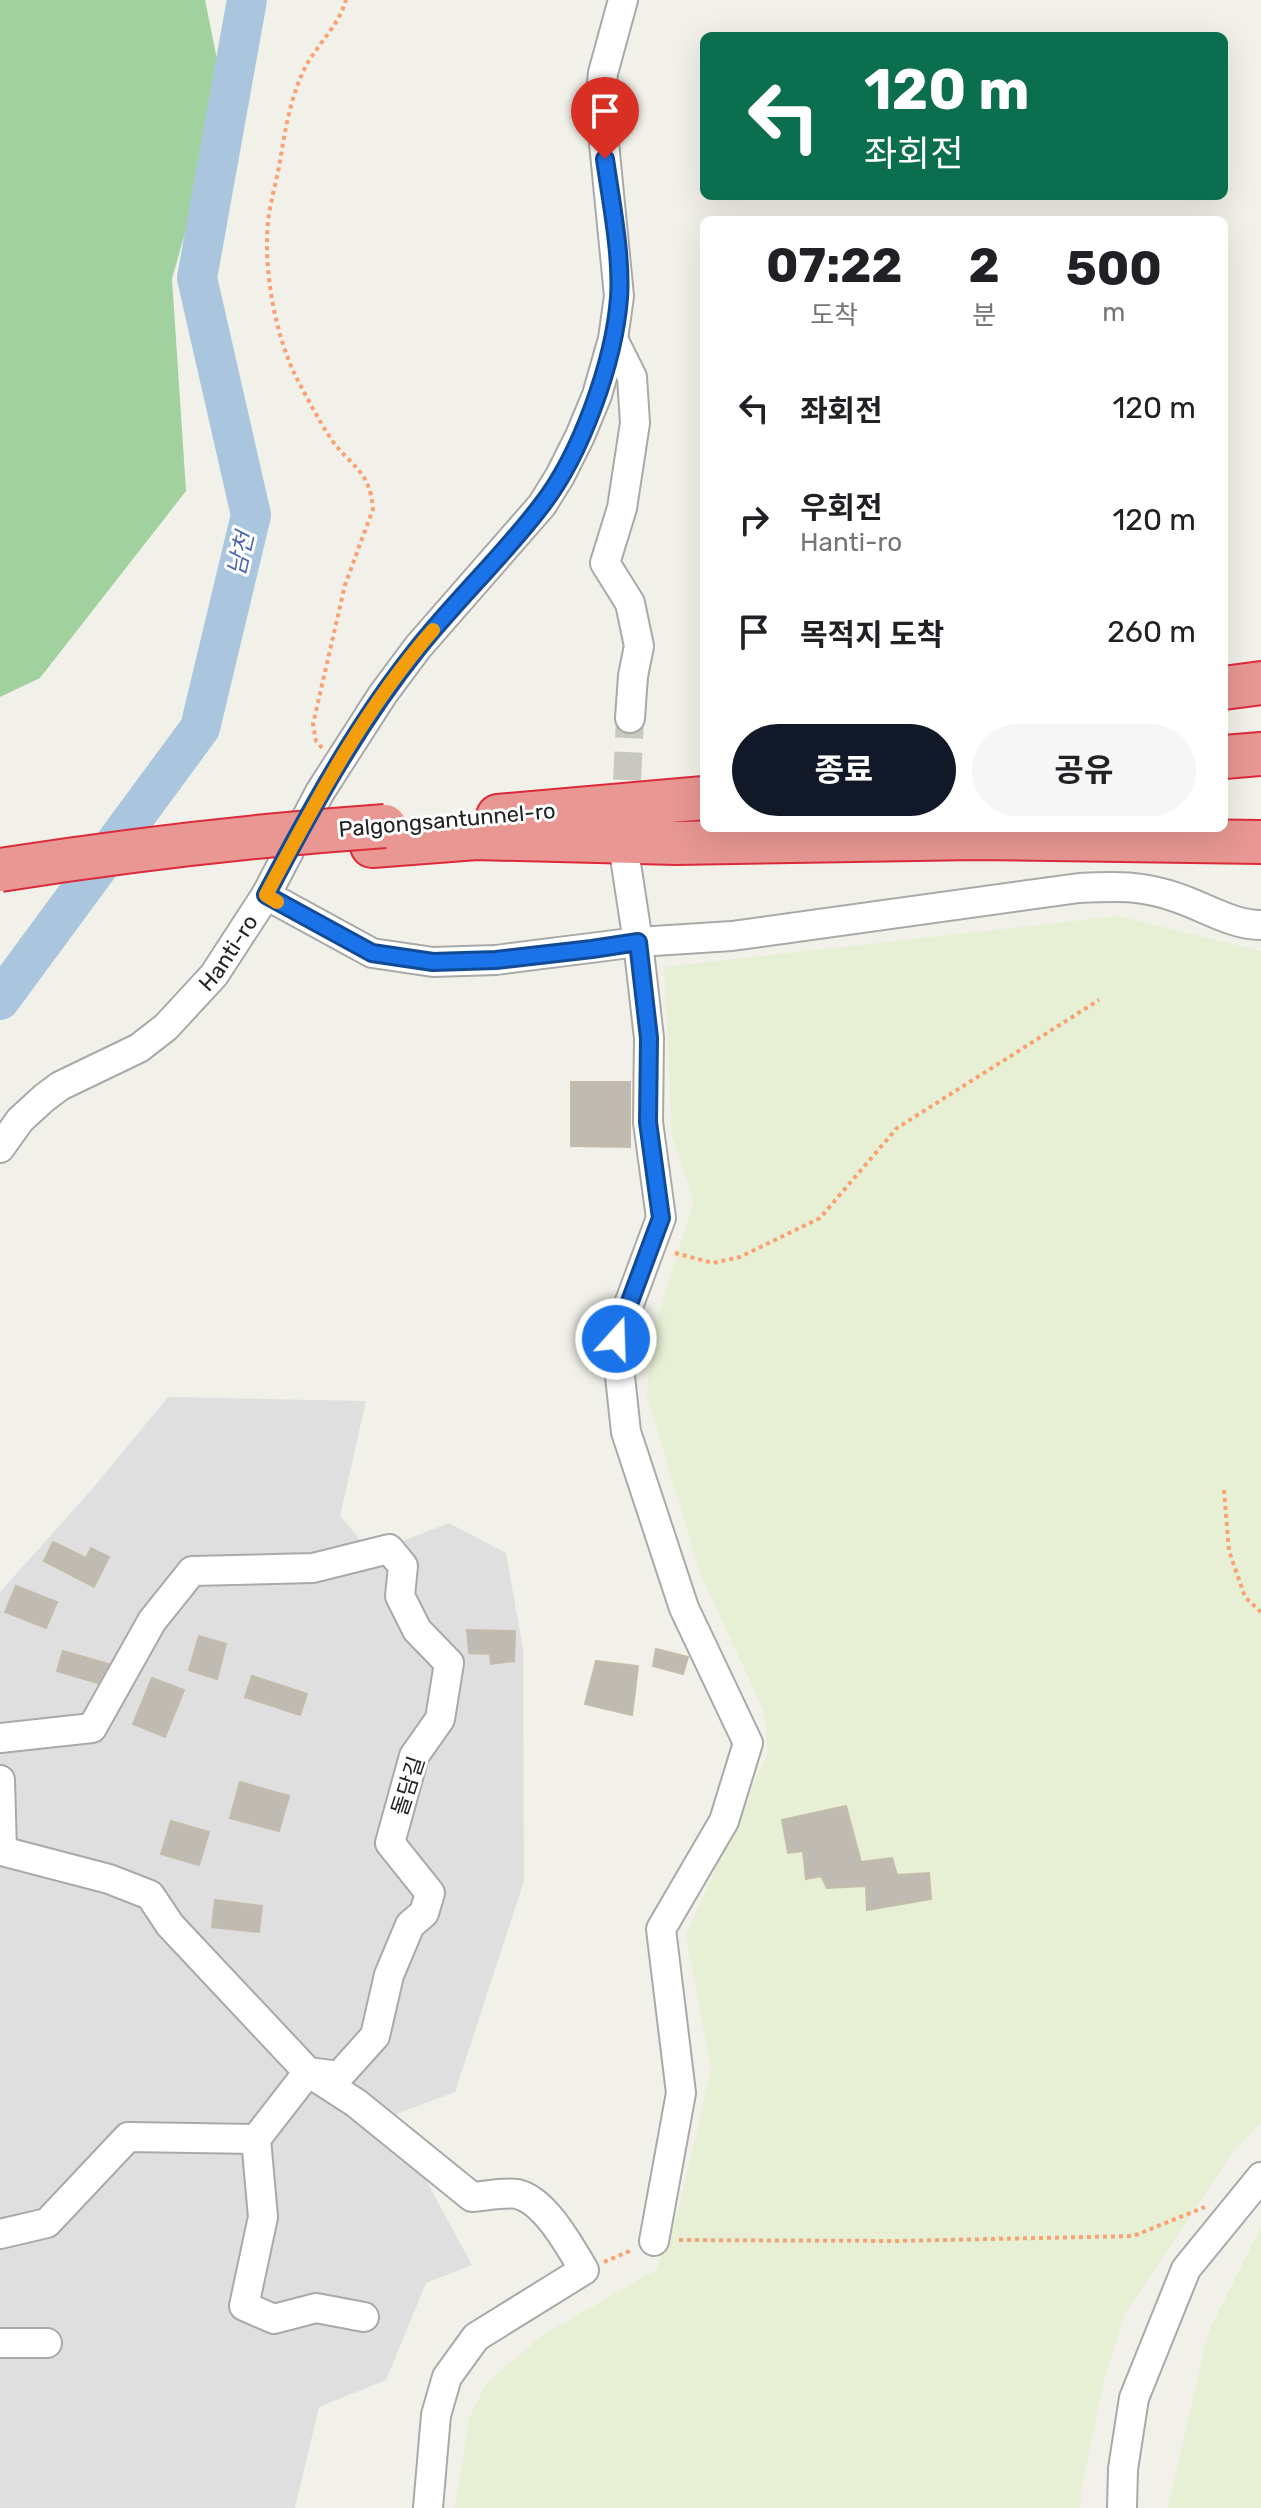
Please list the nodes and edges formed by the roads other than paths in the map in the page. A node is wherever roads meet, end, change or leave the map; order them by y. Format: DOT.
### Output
graph roads {
  1 [pos="623,0"];
  2 [pos="613,339"];
  3 [pos="1261,683"];
  4 [pos="1228,687"];
  5 [pos="630,718"];
  6 [pos="1261,754"];
  7 [pos="1228,757"];
  8 [pos="1261,777"];
  9 [pos="700,779"];
  10 [pos="1228,780"];
  11 [pos="700,799"];
  12 [pos="700,820"];
  13 [pos="484,827"];
  14 [pos="379,836"];
  15 [pos="1261,842"];
  16 [pos="624,851"];
  17 [pos="0,870"];
  18 [pos="0,891"];
  19 [pos="266,895"];
  20 [pos="1261,925"];
  21 [pos="638,942"];
  22 [pos="0,1148"];
  23 [pos="0,1738"];
  24 [pos="0,1780"];
  25 [pos="308,2072"];
  26 [pos="256,2139"];
  27 [pos="1256,2183"];
  28 [pos="0,2234"];
  29 [pos="654,2241"];
  30 [pos="364,2317"];
  31 [pos="0,2343"];
  32 [pos="47,2343"];
  33 [pos="428,2508"];
  34 [pos="1122,2508"];
  1 -- 2 [label="street, Hanti-ro"];
  2 -- 5 [label="street"];
  2 -- 19 [label="street, Hanti-ro"];
  3 -- 4 [label="highway"];
  6 -- 7 [label="highway"];
  8 -- 10 [label="highway"];
  9 -- 13 [label="highway"];
  11 -- 13 [label="highway, Palgongsantunnel-ro"];
  12 -- 13 [label="highway, Palgongsantunnel-ro"];
  13 -- 14 [label="highway, Palgongsantunnel-ro"];
  13 -- 15 [label="highway"];
  14 -- 17 [label="highway, Palgongsantunnel-ro, bridge"];
  14 -- 18 [label="highway, Palgongsantunnel-ro"];
  16 -- 21 [label="street"];
  19 -- 21 [label="street"];
  19 -- 22 [label="street, Hanti-ro"];
  20 -- 21 [label="street"];
  21 -- 29 [label="street"];
  23 -- 25 [label="street, 돌담길"];
  24 -- 25 [label="street"];
  25 -- 26 [label="street"];
  25 -- 33 [label="street"];
  26 -- 28 [label="street"];
  26 -- 30 [label="street"];
  27 -- 34 [label="street"];
  31 -- 32 [label="street"];
}
